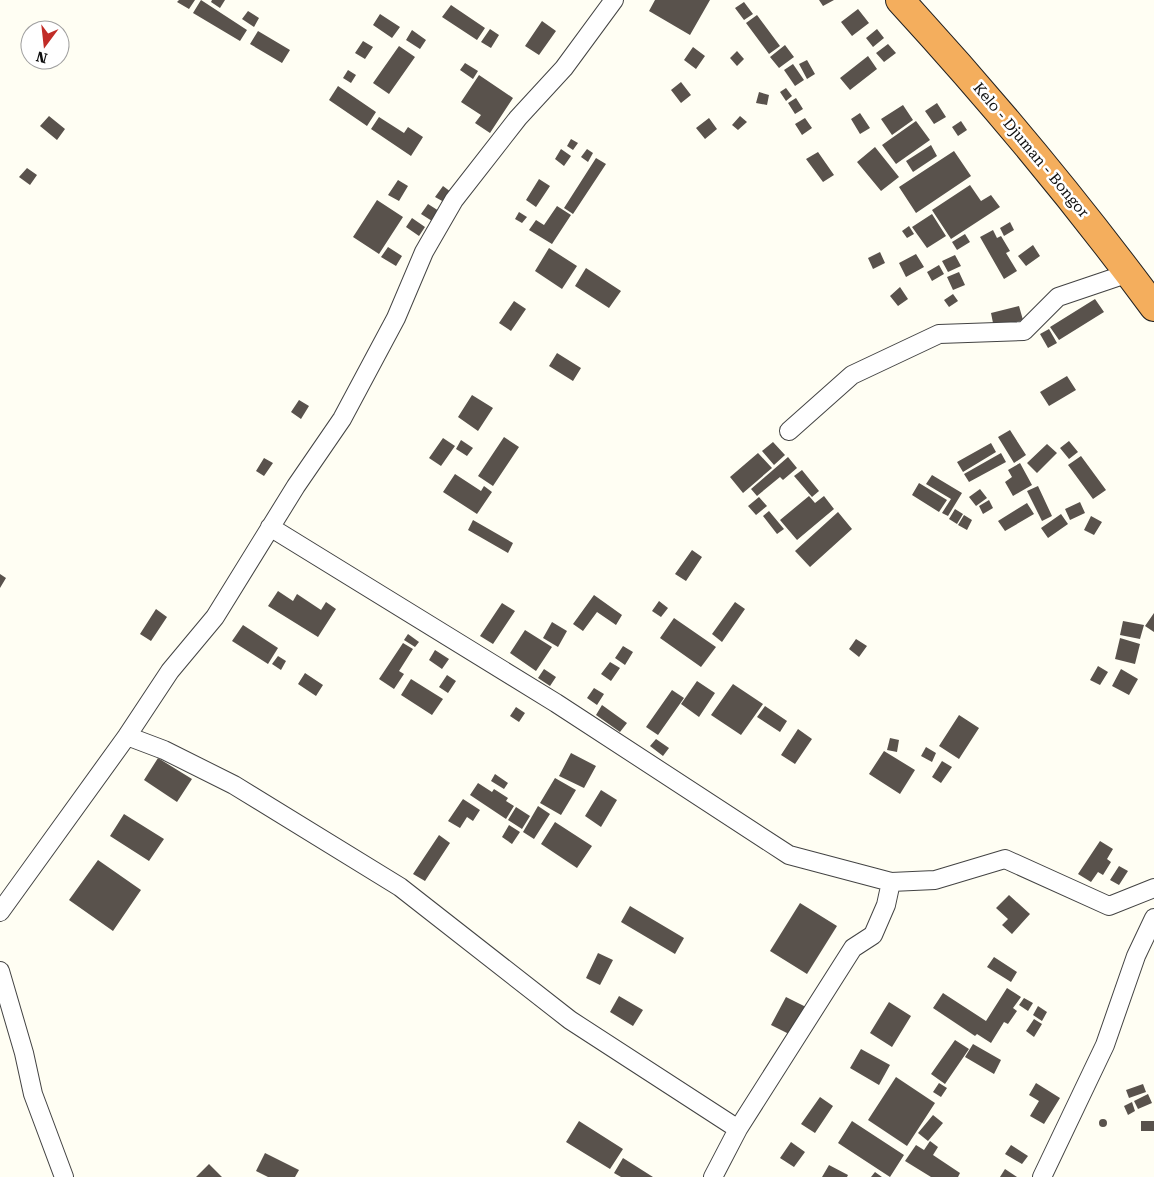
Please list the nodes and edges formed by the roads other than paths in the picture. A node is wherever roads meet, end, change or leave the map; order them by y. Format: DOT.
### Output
graph roads {
  1 [pos="614,0"];
  2 [pos="900,0"];
  3 [pos="1129,273"];
  4 [pos="1154,307"];
  5 [pos="789,431"];
  6 [pos="270,527"];
  7 [pos="127,736"];
  8 [pos="892,882"];
  9 [pos="1154,888"];
  10 [pos="0,912"];
  11 [pos="1154,918"];
  12 [pos="0,971"];
  13 [pos="738,1128"];
  14 [pos="64,1177"];
  15 [pos="714,1177"];
  16 [pos="1042,1177"];
  1 -- 6 [label="street"];
  2 -- 3 [label="highway, Kelo - Djuman - Bongor"];
  3 -- 4 [label="highway, Kelo - Djuman - Bongor"];
  3 -- 5 [label="street"];
  6 -- 7 [label="street"];
  6 -- 8 [label="street"];
  7 -- 10 [label="street"];
  7 -- 13 [label="street"];
  8 -- 9 [label="street"];
  8 -- 13 [label="street"];
  11 -- 16 [label="street"];
  12 -- 14 [label="street"];
  13 -- 15 [label="street"];
}
